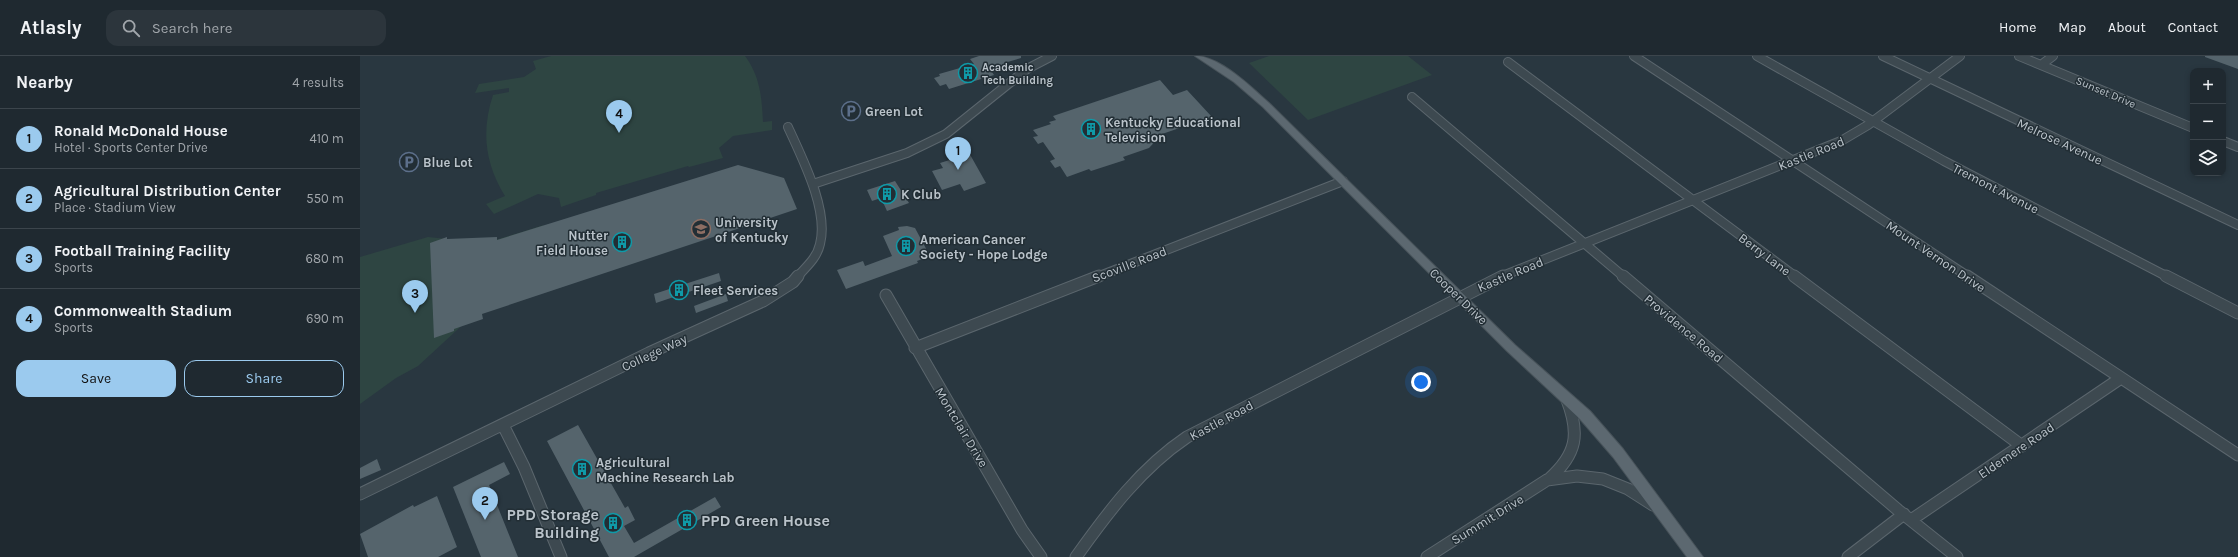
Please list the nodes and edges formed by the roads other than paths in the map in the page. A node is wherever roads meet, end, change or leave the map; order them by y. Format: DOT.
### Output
graph roads {
  1 [pos="1052,56"];
  2 [pos="1200,56"];
  3 [pos="1634,56"];
  4 [pos="1757,56"];
  5 [pos="1882,56"];
  6 [pos="1960,56"];
  7 [pos="2019,56"];
  8 [pos="2053,56"];
  9 [pos="1508,62"];
  10 [pos="2042,65"];
  11 [pos="1929,78"];
  12 [pos="1412,97"];
  13 [pos="1872,122"];
  14 [pos="788,127"];
  15 [pos="2190,127"];
  16 [pos="2226,142"];
  17 [pos="2238,147"];
  18 [pos="1793,161"];
  19 [pos="1343,181"];
  20 [pos="813,184"];
  21 [pos="1692,200"];
  22 [pos="2238,225"];
  23 [pos="1584,243"];
  24 [pos="886,295"];
  25 [pos="1459,296"];
  26 [pos="2238,313"];
  27 [pos="915,348"];
  28 [pos="2121,378"];
  29 [pos="1565,397"];
  30 [pos="503,425"];
  31 [pos="2022,446"];
  32 [pos="2238,455"];
  33 [pos="1547,480"];
  34 [pos="360,494"];
  35 [pos="1660,509"];
  36 [pos="1907,517"];
  37 [pos="561,557"];
  38 [pos="1041,557"];
  39 [pos="1076,557"];
  40 [pos="1427,557"];
  41 [pos="1696,557"];
  42 [pos="1848,557"];
  43 [pos="1957,557"];
  1 -- 20 [label="street"];
  2 -- 19 [label="main road, Cooper Drive"];
  3 -- 18 [label="street, Mount Vernon Drive"];
  4 -- 13 [label="street, Tremont Avenue"];
  5 -- 11 [label="street, Melrose Avenue"];
  6 -- 11 [label="street, Kastle Road"];
  7 -- 10 [label="street, Sunset Drive"];
  8 -- 10 [label="street"];
  9 -- 21 [label="street, Berry Lane"];
  10 -- 15 [label="street, Sunset Drive"];
  11 -- 13 [label="street, Kastle Road"];
  11 -- 22 [label="street, Melrose Avenue"];
  12 -- 23 [label="street, Providence Road"];
  13 -- 18 [label="street, Kastle Road"];
  13 -- 26 [label="street, Tremont Avenue"];
  14 -- 20 [label="street, College Way"];
  16 -- 17 [label="street"];
  18 -- 21 [label="street, Kastle Road"];
  18 -- 28 [label="street, Mount Vernon Drive"];
  19 -- 25 [label="main road, Cooper Drive"];
  19 -- 27 [label="street, Scoville Road"];
  20 -- 30 [label="street, College Way"];
  21 -- 23 [label="street, Kastle Road"];
  21 -- 31 [label="street, Berry Lane"];
  23 -- 25 [label="street, Kastle Road"];
  23 -- 36 [label="street, Providence Road"];
  24 -- 27 [label="street, Montclair Drive"];
  25 -- 29 [label="main road, Cooper Drive"];
  25 -- 39 [label="street, Kastle Road"];
  27 -- 38 [label="street, Montclair Drive"];
  28 -- 31 [label="street, Eldemere Road"];
  28 -- 32 [label="street, Mount Vernon Drive"];
  29 -- 33 [label="street, Summit Drive"];
  29 -- 35 [label="main road, Cooper Drive"];
  30 -- 34 [label="street, College Way"];
  30 -- 37 [label="street"];
  31 -- 36 [label="street, Eldemere Road"];
  33 -- 35 [label="street, Summit Drive"];
  33 -- 40 [label="street, Summit Drive"];
  35 -- 41 [label="main road, Cooper Drive"];
  36 -- 42 [label="street, Eldemere Road"];
  36 -- 43 [label="street, Providence Road"];
}
